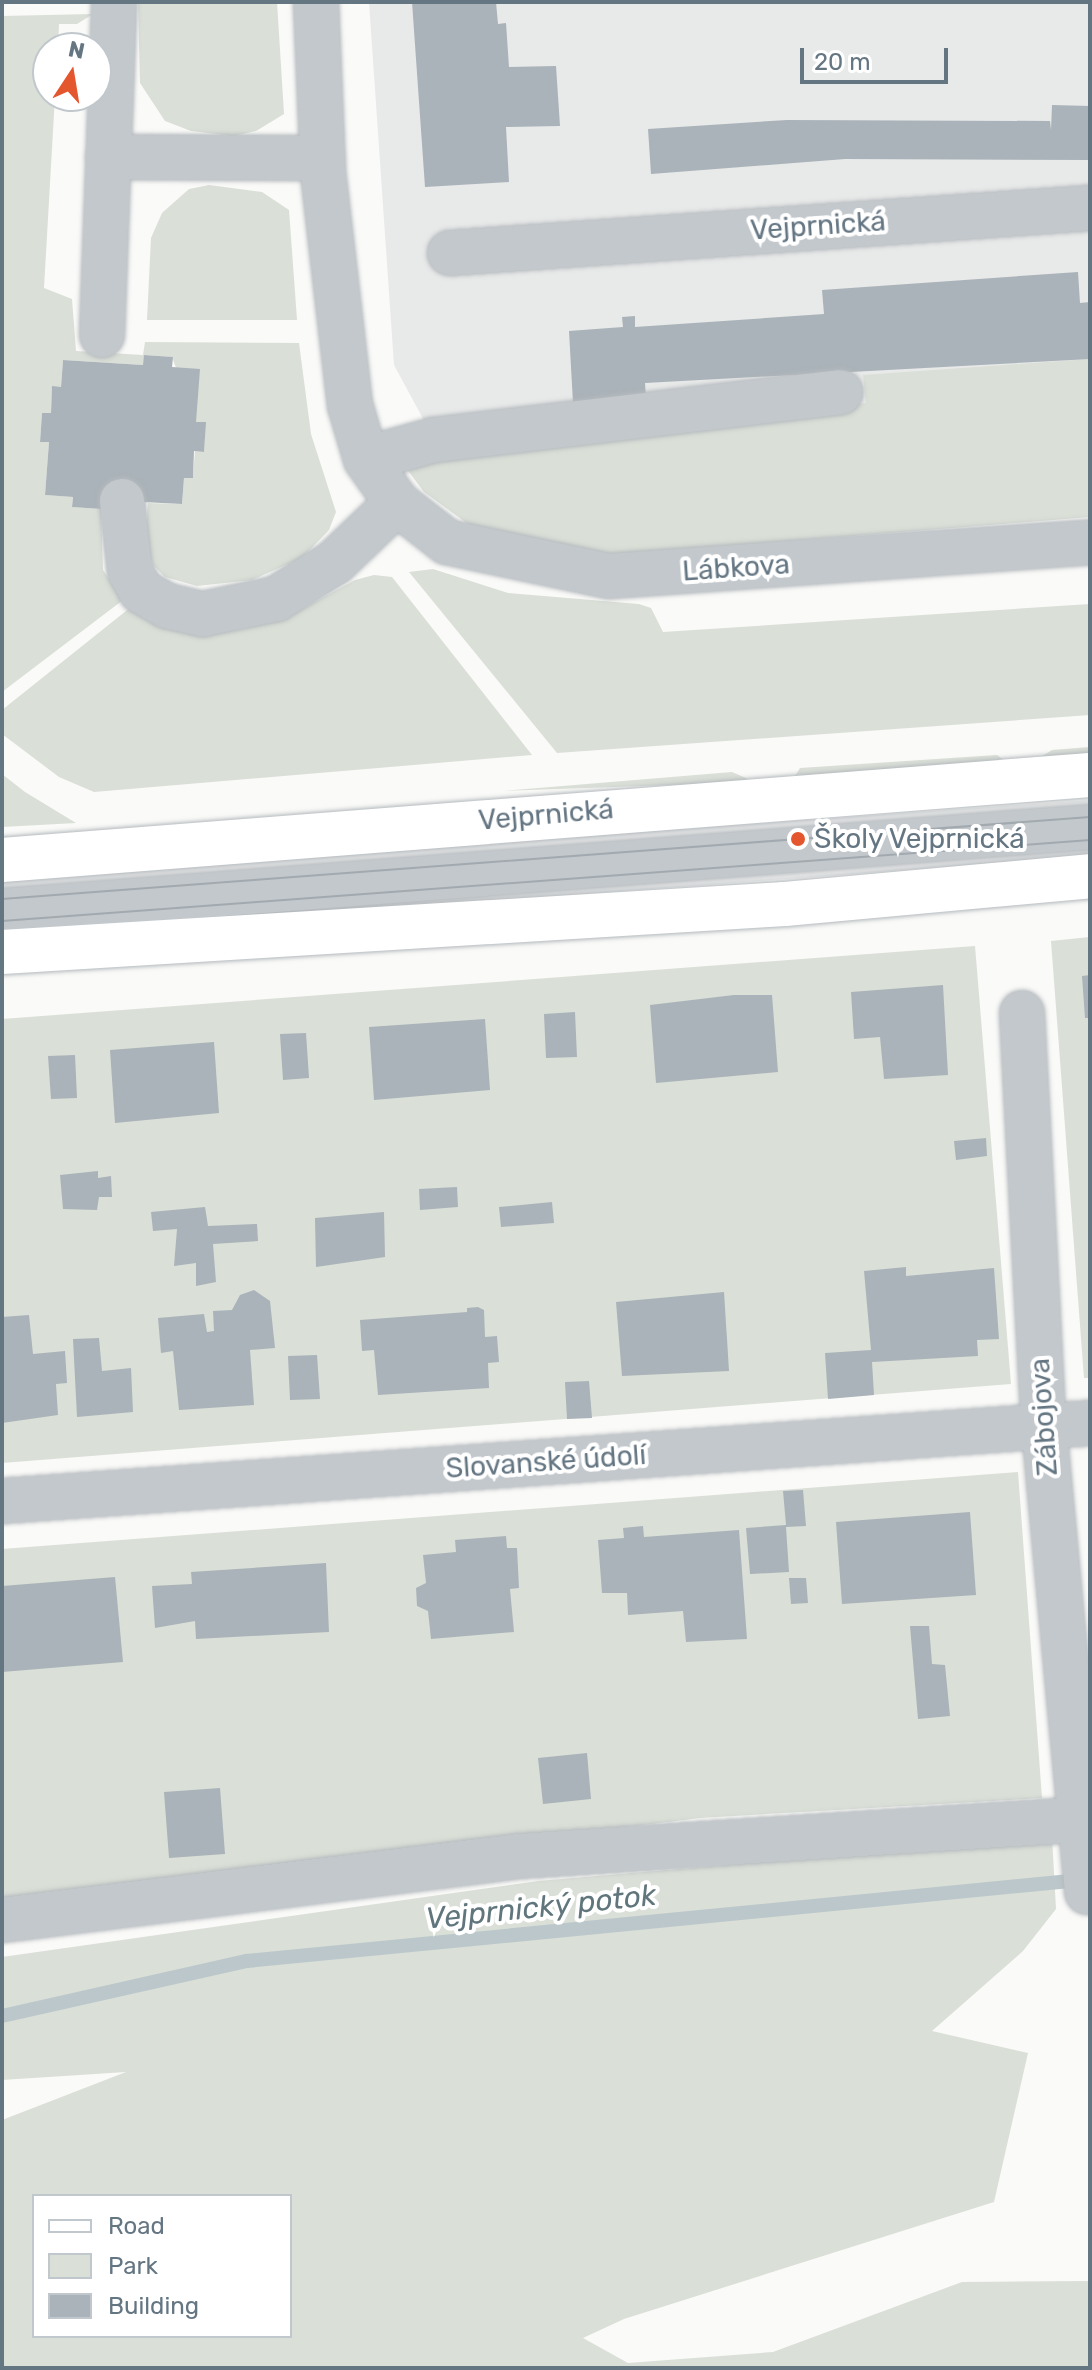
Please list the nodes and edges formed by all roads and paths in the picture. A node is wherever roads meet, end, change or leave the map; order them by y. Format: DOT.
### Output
graph roads {
  1 [pos="114,2"];
  2 [pos="316,2"];
  3 [pos="108,157"];
  4 [pos="322,158"];
  5 [pos="1090,208"];
  6 [pos="450,253"];
  7 [pos="102,335"];
  8 [pos="840,392"];
  9 [pos="366,459"];
  10 [pos="122,501"];
  11 [pos="397,503"];
  12 [pos="1090,542"];
  13 [pos="1090,775"];
  14 [pos="1090,827"];
  15 [pos="2,860"];
  16 [pos="1090,876"];
  17 [pos="2,911"];
  18 [pos="2,952"];
  19 [pos="1022,1013"];
  20 [pos="1090,1423"];
  21 [pos="1044,1427"];
  22 [pos="2,1501"];
  23 [pos="1084,1827"];
  24 [pos="1087,1892"];
  25 [pos="2,1920"];
  1 -- 3 [label="street"];
  2 -- 4 [label="street, Lábkova"];
  3 -- 4 [label="street"];
  3 -- 7 [label="street"];
  4 -- 9 [label="street, Lábkova"];
  5 -- 6 [label="street, Vejprnická"];
  8 -- 9 [label="street"];
  9 -- 11 [label="street, Lábkova"];
  10 -- 11 [label="street"];
  11 -- 12 [label="street, Lábkova"];
  13 -- 15 [label="main road, Vejprnická"];
  14 -- 17 [label="street, Vejprnická"];
  16 -- 18 [label="main road"];
  19 -- 21 [label="street, Zábojova"];
  20 -- 21 [label="street, Slovanské údolí"];
  21 -- 22 [label="street, Slovanské údolí"];
  21 -- 23 [label="street, Zábojova"];
  23 -- 24 [label="street, Zábojova"];
  23 -- 25 [label="street"];
}
